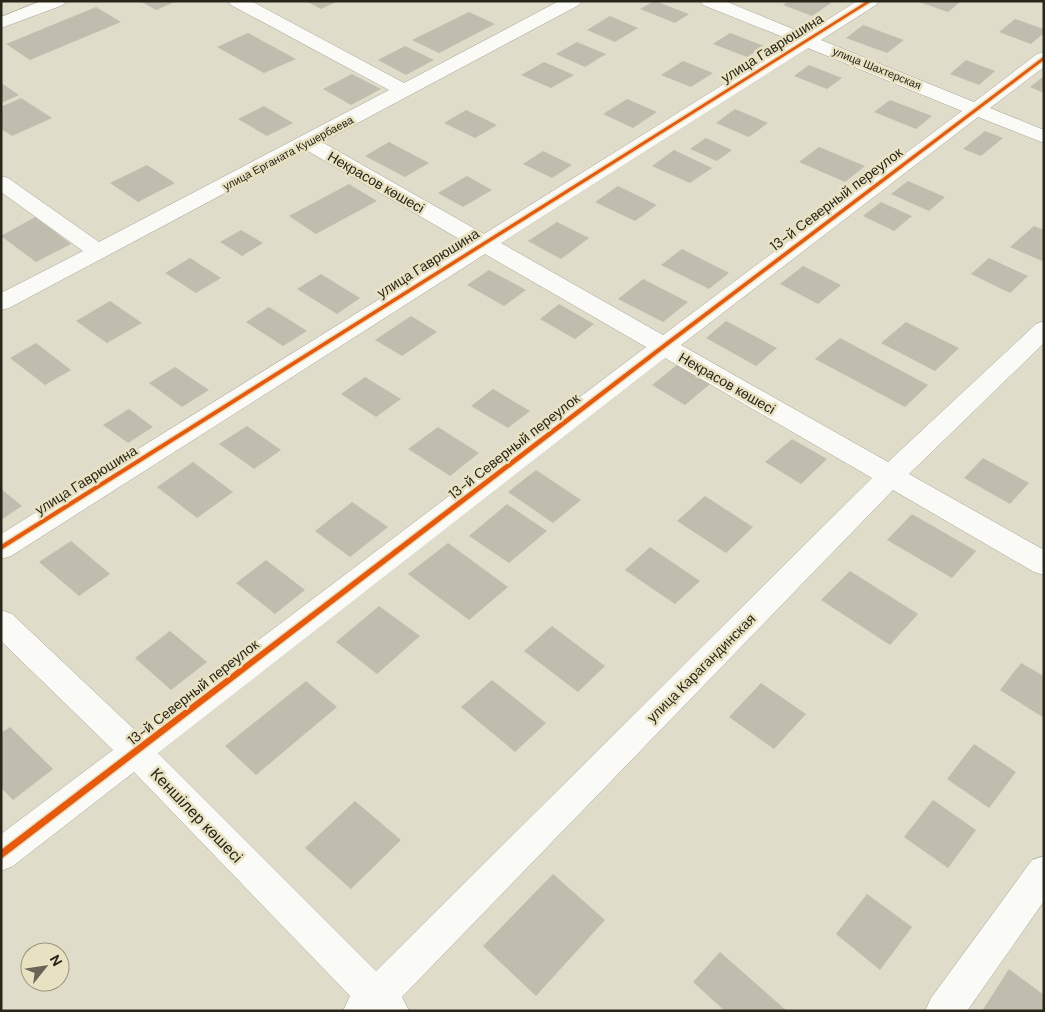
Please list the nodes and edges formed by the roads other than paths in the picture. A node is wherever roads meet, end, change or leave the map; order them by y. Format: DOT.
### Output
graph roads {
  1 [pos="58,1"];
  2 [pos="237,1"];
  3 [pos="709,1"];
  4 [pos="870,1"];
  5 [pos="559,4"];
  6 [pos="1,23"];
  7 [pos="808,40"];
  8 [pos="1044,58"];
  9 [pos="405,91"];
  10 [pos="975,109"];
  11 [pos="1044,137"];
  12 [pos="307,142"];
  13 [pos="1,182"];
  14 [pos="483,243"];
  15 [pos="99,252"];
  16 [pos="1,304"];
  17 [pos="1044,329"];
  18 [pos="664,346"];
  19 [pos="891,476"];
  20 [pos="1,548"];
  21 [pos="1044,564"];
  22 [pos="1,622"];
  23 [pos="136,752"];
  24 [pos="1,855"];
  25 [pos="1044,872"];
  26 [pos="376,1006"];
  27 [pos="944,1011"];
  1 -- 6 [label="street"];
  2 -- 9 [label="street"];
  3 -- 7 [label="street, улица Шахтерская"];
  4 -- 7 [label="street, улица Гаврюшина"];
  5 -- 9 [label="street, улица Ерганата Кушербаева"];
  7 -- 10 [label="street, улица Шахтерская"];
  7 -- 14 [label="street, улица Гаврюшина"];
  8 -- 10 [label="street, 13-й Северный переулок"];
  9 -- 12 [label="street, улица Ерганата Кушербаева"];
  10 -- 11 [label="street, улица Шахтерская"];
  10 -- 18 [label="street, 13-й Северный переулок"];
  12 -- 14 [label="street, Некрасов көшесі"];
  12 -- 15 [label="street, улица Ерганата Кушербаева"];
  13 -- 15 [label="street"];
  14 -- 18 [label="street, Некрасов көшесі"];
  14 -- 20 [label="street, улица Гаврюшина"];
  15 -- 16 [label="street, улица Ерганата Кушербаева"];
  17 -- 19 [label="street, улица Карагандинская"];
  18 -- 19 [label="street, Некрасов көшесі"];
  18 -- 23 [label="street, 13-й Северный переулок"];
  19 -- 21 [label="street, Некрасов көшесі"];
  19 -- 26 [label="street, улица Карагандинская"];
  22 -- 23 [label="street, Кеншілер көшесі"];
  23 -- 24 [label="street, 13-й Северный переулок"];
  23 -- 26 [label="street, Кеншілер көшесі"];
  25 -- 27 [label="street"];
}
